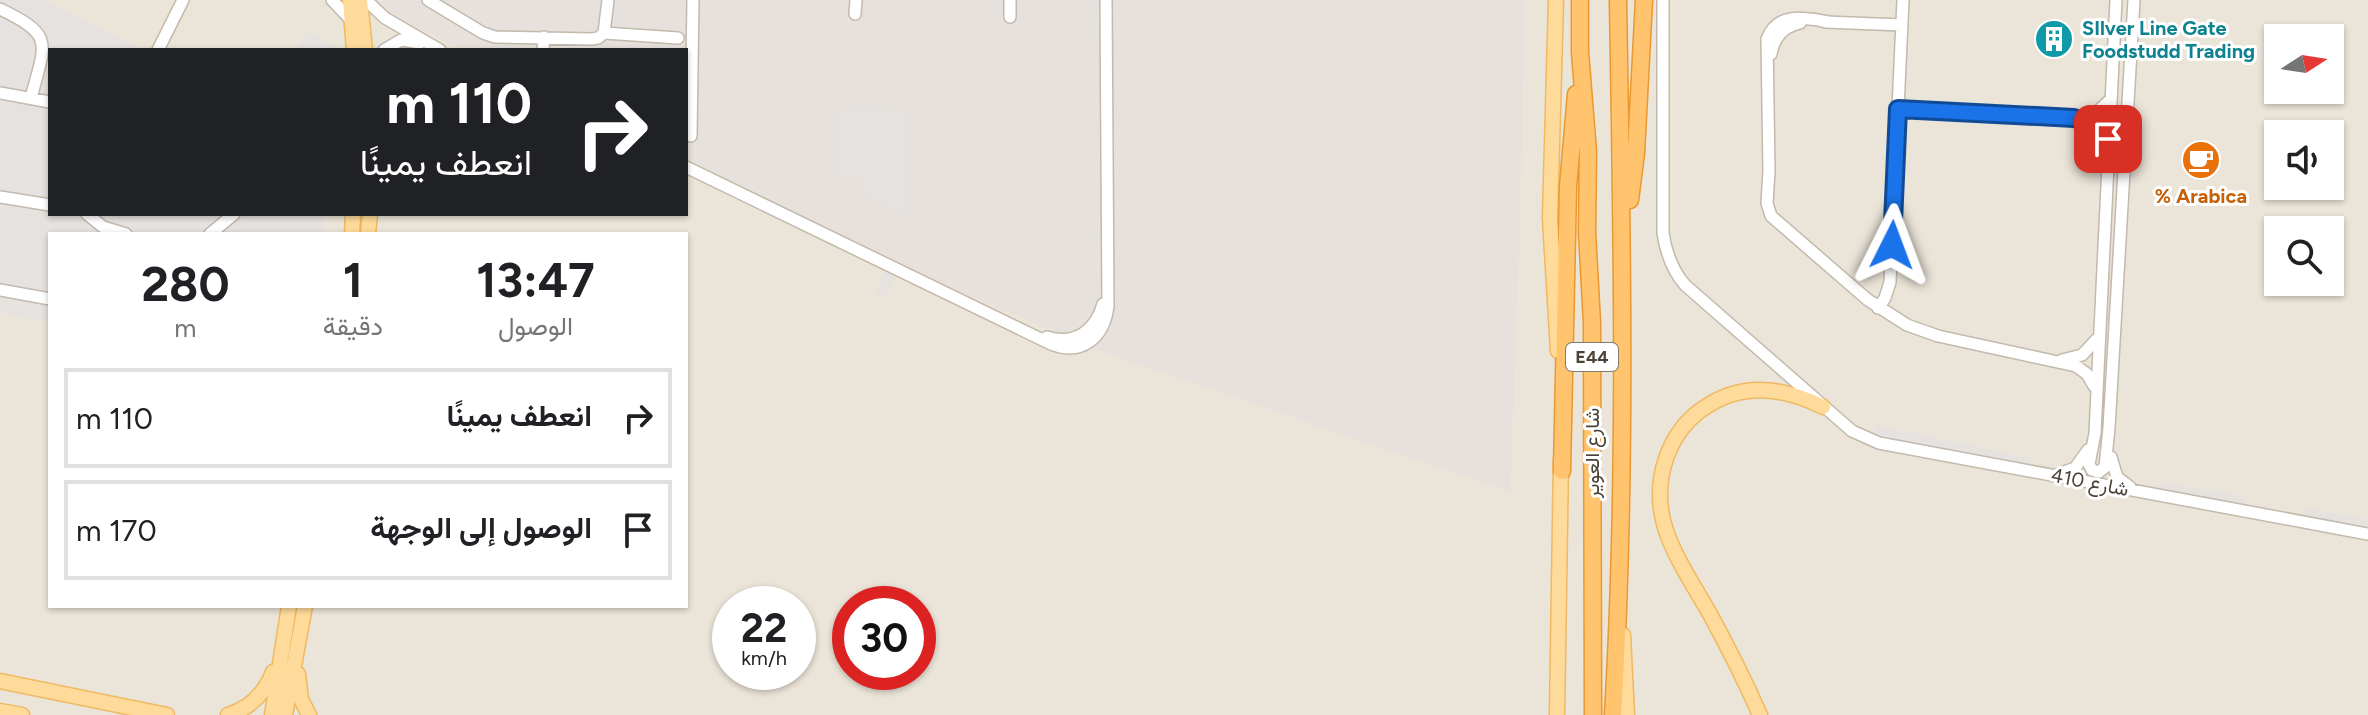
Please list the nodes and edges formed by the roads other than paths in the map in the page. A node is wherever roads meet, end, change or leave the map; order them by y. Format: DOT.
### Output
graph roads {
  1 [pos="183,0"];
  2 [pos="332,0"];
  3 [pos="350,0"];
  4 [pos="360,0"];
  5 [pos="367,0"];
  6 [pos="428,0"];
  7 [pos="608,0"];
  8 [pos="693,0"];
  9 [pos="856,0"];
  10 [pos="1010,0"];
  11 [pos="1106,0"];
  12 [pos="1556,0"];
  13 [pos="1580,0"];
  14 [pos="1618,0"];
  15 [pos="1644,0"];
  16 [pos="1663,0"];
  17 [pos="1903,0"];
  18 [pos="2116,0"];
  19 [pos="2134,0"];
  20 [pos="0,9"];
  21 [pos="855,14"];
  22 [pos="1010,17"];
  23 [pos="352,21"];
  24 [pos="1902,25"];
  25 [pos="604,33"];
  26 [pos="678,38"];
  27 [pos="544,44"];
  28 [pos="159,48"];
  29 [pos="354,48"];
  30 [pos="368,48"];
  31 [pos="368,48"];
  32 [pos="386,48"];
  33 [pos="434,48"];
  34 [pos="437,48"];
  35 [pos="1580,52"];
  36 [pos="0,93"];
  37 [pos="31,98"];
  38 [pos="2109,101"];
  39 [pos="48,102"];
  40 [pos="1898,109"];
  41 [pos="2074,118"];
  42 [pos="688,120"];
  43 [pos="691,136"];
  44 [pos="2108,139"];
  45 [pos="688,168"];
  46 [pos="0,197"];
  47 [pos="48,205"];
  48 [pos="89,216"];
  49 [pos="232,216"];
  50 [pos="119,232"];
  51 [pos="212,232"];
  52 [pos="1623,254"];
  53 [pos="0,290"];
  54 [pos="48,299"];
  55 [pos="1878,308"];
  56 [pos="2098,339"];
  57 [pos="2057,360"];
  58 [pos="2096,392"];
  59 [pos="1823,407"];
  60 [pos="2095,419"];
  61 [pos="2109,428"];
  62 [pos="1562,471"];
  63 [pos="2055,475"];
  64 [pos="2138,491"];
  65 [pos="2368,534"];
  66 [pos="1621,585"];
  67 [pos="289,608"];
  68 [pos="305,608"];
  69 [pos="285,633"];
  70 [pos="298,643"];
  71 [pos="0,681"];
  72 [pos="0,711"];
  73 [pos="1557,712"];
  74 [pos="22,715"];
  75 [pos="167,715"];
  76 [pos="228,715"];
  77 [pos="272,715"];
  78 [pos="285,715"];
  79 [pos="309,715"];
  80 [pos="1593,715"];
  81 [pos="1613,715"];
  82 [pos="1627,715"];
  83 [pos="1760,715"];
  1 -- 28 [label="street"];
  2 -- 23 [label="street"];
  3 -- 23 [label="main road"];
  4 -- 30 [label="main road"];
  5 -- 31 [label="main road"];
  5 -- 34 [label="street"];
  6 -- 27 [label="street"];
  7 -- 25 [label="street"];
  8 -- 42 [label="street"];
  9 -- 21 [label="street"];
  10 -- 22 [label="street"];
  11 -- 45 [label="street"];
  12 -- 62 [label="main road"];
  13 -- 35 [label="highway, شارع العوير / E44"];
  14 -- 52 [label="highway, شارع العوير / E44"];
  15 -- 52 [label="highway"];
  16 -- 59 [label="street, شارع 410"];
  17 -- 24 [label="street"];
  18 -- 38 [label="street"];
  19 -- 61 [label="street"];
  20 -- 37 [label="street"];
  23 -- 29 [label="main road"];
  24 -- 40 [label="street"];
  24 -- 55 [label="street"];
  25 -- 26 [label="street"];
  25 -- 27 [label="street"];
  32 -- 33 [label="street"];
  35 -- 62 [label="highway"];
  35 -- 80 [label="highway, شارع العوير / E44"];
  36 -- 37 [label="street"];
  37 -- 39 [label="street"];
  38 -- 41 [label="street"];
  38 -- 44 [label="street"];
  40 -- 41 [label="street"];
  40 -- 55 [label="street"];
  41 -- 44 [label="street"];
  42 -- 43 [label="street"];
  44 -- 56 [label="street"];
  46 -- 47 [label="street"];
  48 -- 50 [label="street"];
  49 -- 51 [label="street"];
  52 -- 66 [label="highway, شارع العوير / E44"];
  53 -- 54 [label="street"];
  55 -- 57 [label="street"];
  56 -- 57 [label="street"];
  56 -- 58 [label="street"];
  57 -- 58 [label="street"];
  58 -- 60 [label="street"];
  59 -- 63 [label="street, شارع 410"];
  59 -- 83 [label="main road"];
  60 -- 61 [label="street"];
  60 -- 63 [label="street"];
  61 -- 64 [label="street"];
  62 -- 73 [label="main road"];
  63 -- 64 [label="street, شارع 410"];
  64 -- 65 [label="street, شارع 410"];
  66 -- 81 [label="highway, شارع العوير / E44"];
  66 -- 82 [label="main road"];
  67 -- 69 [label="main road"];
  68 -- 70 [label="main road"];
  69 -- 76 [label="main road"];
  69 -- 77 [label="main road"];
  70 -- 78 [label="main road"];
  70 -- 79 [label="main road"];
  71 -- 75 [label="main road"];
  72 -- 74 [label="main road"];
}
